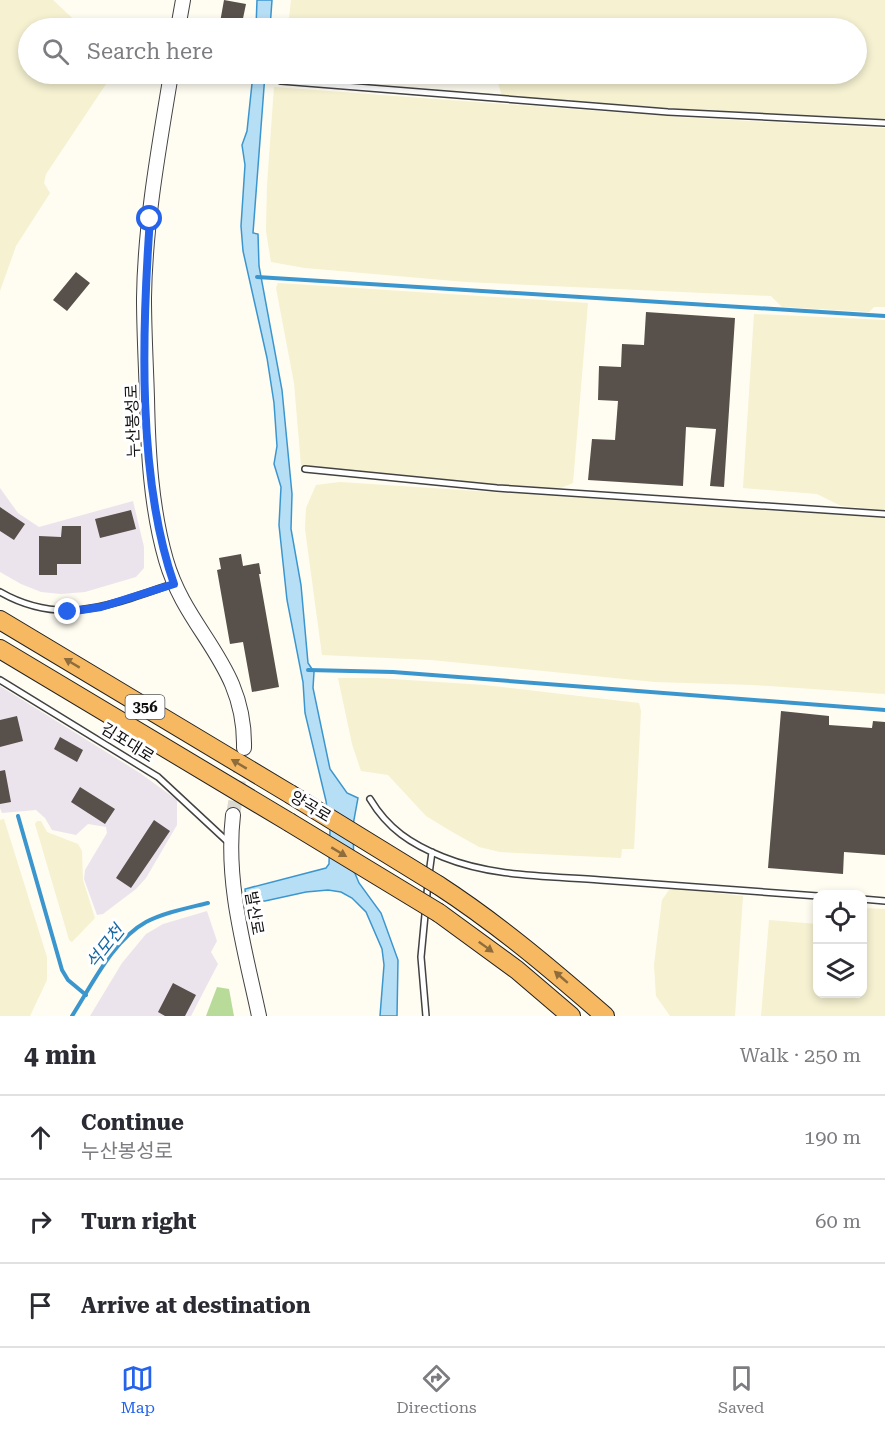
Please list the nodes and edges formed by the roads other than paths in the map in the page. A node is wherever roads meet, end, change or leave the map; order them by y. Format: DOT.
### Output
graph roads {
  1 [pos="183,0"];
  2 [pos="180,18"];
  3 [pos="170,84"];
  4 [pos="318,84"];
  5 [pos="885,123"];
  6 [pos="305,470"];
  7 [pos="885,514"];
  8 [pos="174,584"];
  9 [pos="0,592"];
  10 [pos="0,620"];
  11 [pos="0,649"];
  12 [pos="0,680"];
  13 [pos="244,748"];
  14 [pos="370,799"];
  15 [pos="233,815"];
  16 [pos="230,844"];
  17 [pos="432,852"];
  18 [pos="813,896"];
  19 [pos="867,899"];
  20 [pos="885,901"];
  21 [pos="258,1016"];
  22 [pos="426,1016"];
  23 [pos="571,1016"];
  24 [pos="605,1016"];
  1 -- 2 [label="street"];
  3 -- 8 [label="street, 누산봉성로"];
  4 -- 5 [label="lane"];
  6 -- 7 [label="lane"];
  8 -- 9 [label="lane"];
  8 -- 13 [label="street, 누산봉성로"];
  24 -- 10 [label="highway, 양곡로 / 356, one-way, bridge"];
  11 -- 23 [label="highway, 양곡로 / 356, one-way, bridge"];
  12 -- 16 [label="lane, 김포대로"];
  14 -- 17 [label="lane"];
  15 -- 16 [label="street, 발산로"];
  16 -- 21 [label="street, 발산로"];
  17 -- 18 [label="lane"];
  17 -- 22 [label="lane"];
  19 -- 20 [label="lane"];
}
